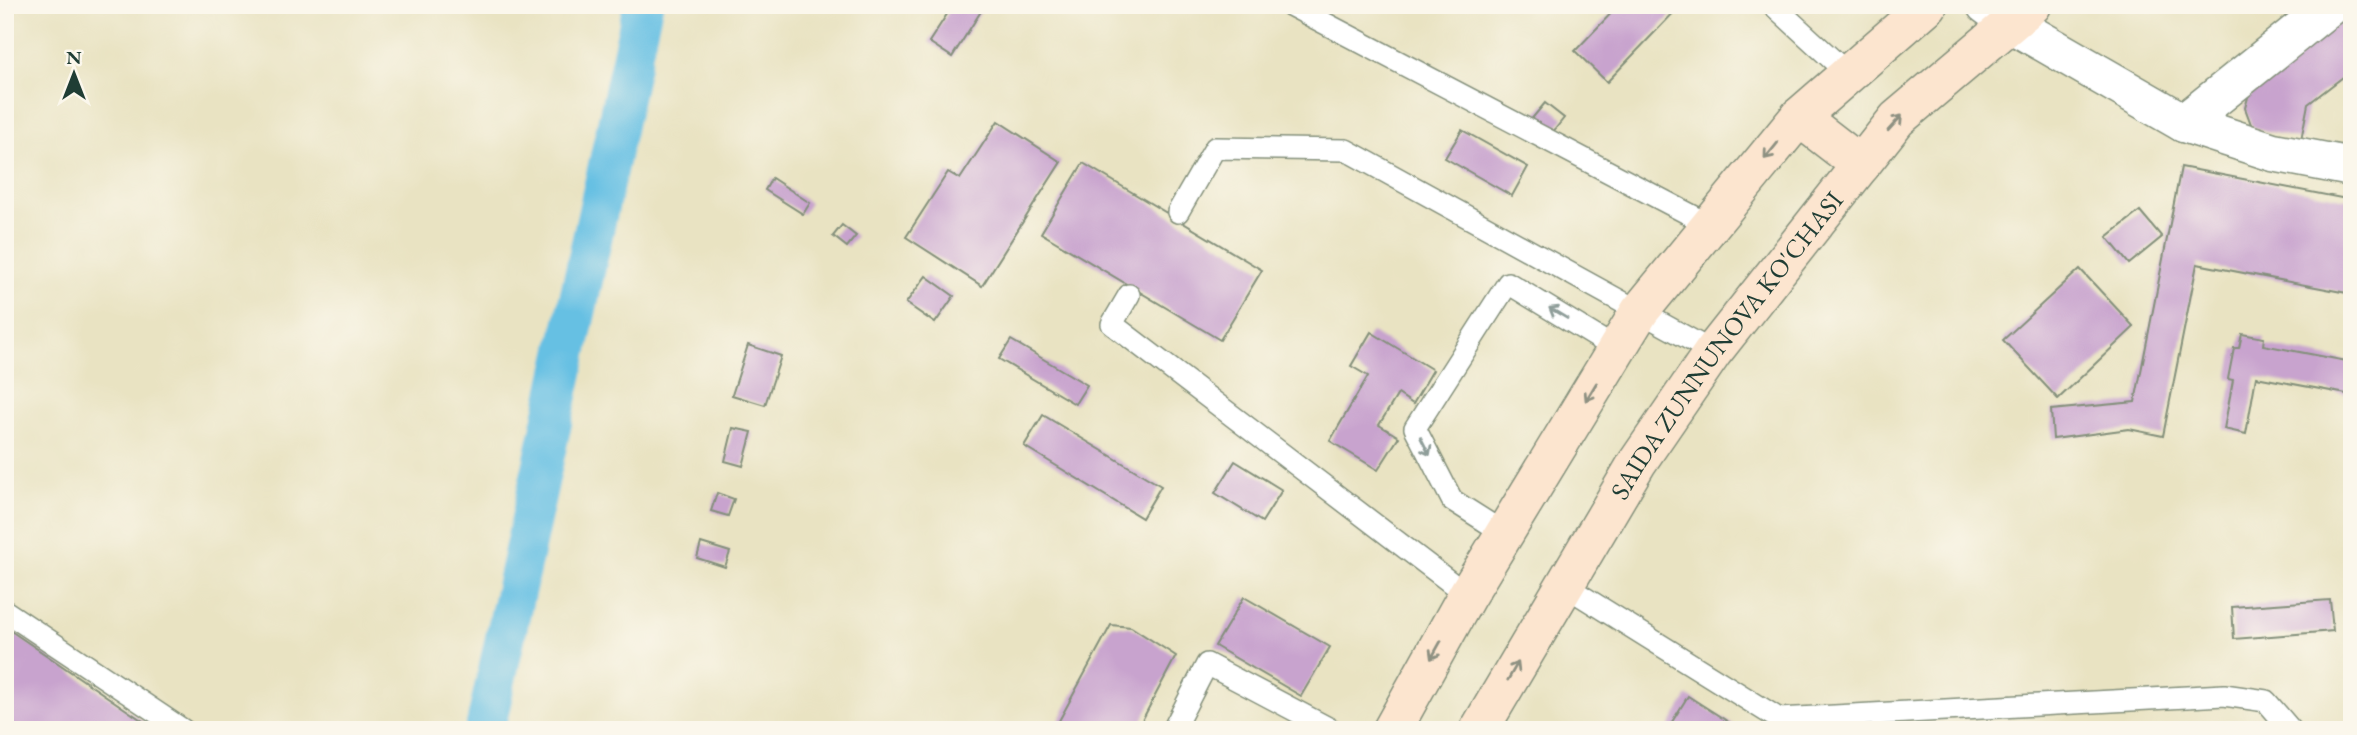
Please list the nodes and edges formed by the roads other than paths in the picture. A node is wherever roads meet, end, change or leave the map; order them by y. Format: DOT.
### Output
graph roads {
  1 [pos="1290,5"];
  2 [pos="1773,5"];
  3 [pos="1928,5"];
  4 [pos="2331,5"];
  5 [pos="2010,12"];
  6 [pos="1848,74"];
  7 [pos="1799,117"];
  8 [pos="2184,123"];
  9 [pos="1861,165"];
  10 [pos="2352,167"];
  11 [pos="1178,212"];
  12 [pos="1710,225"];
  13 [pos="1129,295"];
  14 [pos="1640,312"];
  15 [pos="1616,349"];
  16 [pos="1713,352"];
  17 [pos="1504,533"];
  18 [pos="1564,585"];
  19 [pos="1467,595"];
  20 [pos="5,611"];
  21 [pos="183,730"];
  22 [pos="1172,730"];
  23 [pos="1332,730"];
  24 [pos="1392,730"];
  25 [pos="1479,730"];
  26 [pos="2291,730"];
  1 -- 12 [label="lane"];
  2 -- 6 [label="lane"];
  3 -- 6 [label="main road"];
  4 -- 8 [label="street"];
  5 -- 8 [label="street"];
  9 -- 5 [label="main road, SAIDA ZUNNUNOVA KO'CHASI, one-way"];
  6 -- 7 [label="main road"];
  7 -- 9 [label="main road"];
  7 -- 12 [label="main road, one-way"];
  8 -- 10 [label="street"];
  9 -- 16 [label="main road, SAIDA ZUNNUNOVA KO'CHASI"];
  11 -- 14 [label="lane"];
  12 -- 14 [label="main road"];
  13 -- 19 [label="lane"];
  14 -- 15 [label="main road"];
  14 -- 16 [label="lane"];
  15 -- 17 [label="main road, one-way"];
  15 -- 17 [label="lane, one-way"];
  16 -- 18 [label="main road, SAIDA ZUNNUNOVA KO'CHASI"];
  17 -- 19 [label="main road"];
  25 -- 18 [label="main road, SAIDA ZUNNUNOVA KO'CHASI, one-way"];
  18 -- 26 [label="lane"];
  19 -- 24 [label="main road, one-way"];
  20 -- 21 [label="lane"];
  22 -- 23 [label="lane"];
}
